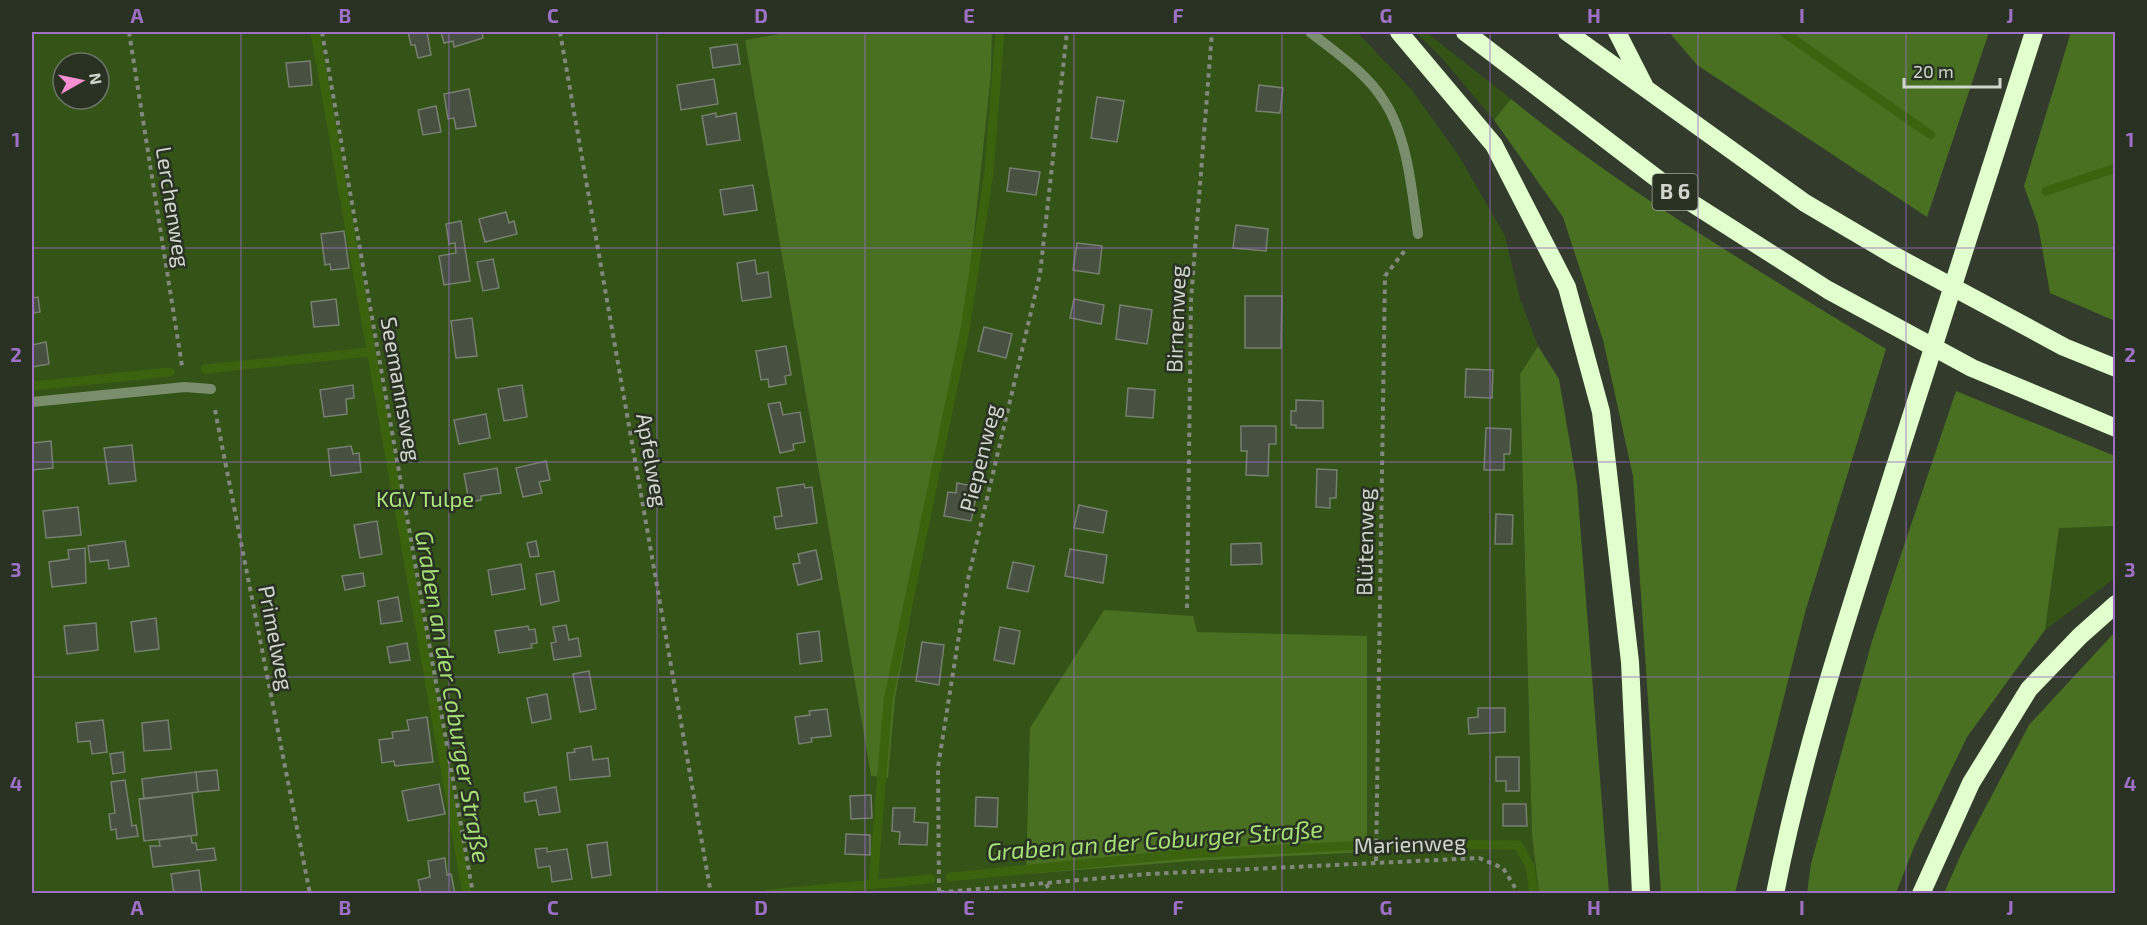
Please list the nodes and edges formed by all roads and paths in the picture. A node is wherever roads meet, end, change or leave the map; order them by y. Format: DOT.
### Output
graph roads {
  1 [pos="129,32"];
  2 [pos="322,32"];
  3 [pos="560,32"];
  4 [pos="1068,32"];
  5 [pos="1212,32"];
  6 [pos="1310,32"];
  7 [pos="1399,32"];
  8 [pos="1465,32"];
  9 [pos="1567,32"];
  10 [pos="1617,32"];
  11 [pos="2034,32"];
  12 [pos="1646,90"];
  13 [pos="1418,234"];
  14 [pos="2115,368"];
  15 [pos="185,387"];
  16 [pos="211,389"];
  17 [pos="32,402"];
  18 [pos="2115,428"];
  19 [pos="2115,604"];
  20 [pos="1187,609"];
  21 [pos="1376,861"];
  22 [pos="1046,884"];
  23 [pos="939,892"];
  24 [pos="310,894"];
  25 [pos="473,894"];
  26 [pos="711,894"];
  27 [pos="922,894"];
  28 [pos="1052,894"];
  29 [pos="1519,894"];
  30 [pos="1641,894"];
  31 [pos="1775,894"];
  32 [pos="1921,894"];
  1 -- 15 [label="path, Lerchenweg"];
  2 -- 25 [label="path, Seemannsweg"];
  3 -- 26 [label="path, Apfelweg"];
  4 -- 23 [label="path, Piepenweg"];
  5 -- 20 [label="path, Birnenweg"];
  6 -- 13 [label="street"];
  7 -- 30 [label="highway"];
  8 -- 18 [label="highway, B 6"];
  9 -- 12 [label="highway"];
  10 -- 12 [label="highway"];
  11 -- 31 [label="highway, bridge"];
  12 -- 14 [label="highway"];
  13 -- 21 [label="path, Blütenweg"];
  15 -- 16 [label="street"];
  15 -- 17 [label="street"];
  16 -- 24 [label="path, Primelweg"];
  19 -- 32 [label="highway"];
  21 -- 22 [label="path, Marienweg"];
  21 -- 29 [label="path, Marienweg"];
  22 -- 23 [label="path, Marienweg"];
  22 -- 28 [label="path"];
  23 -- 27 [label="path, Marienweg"];
}
